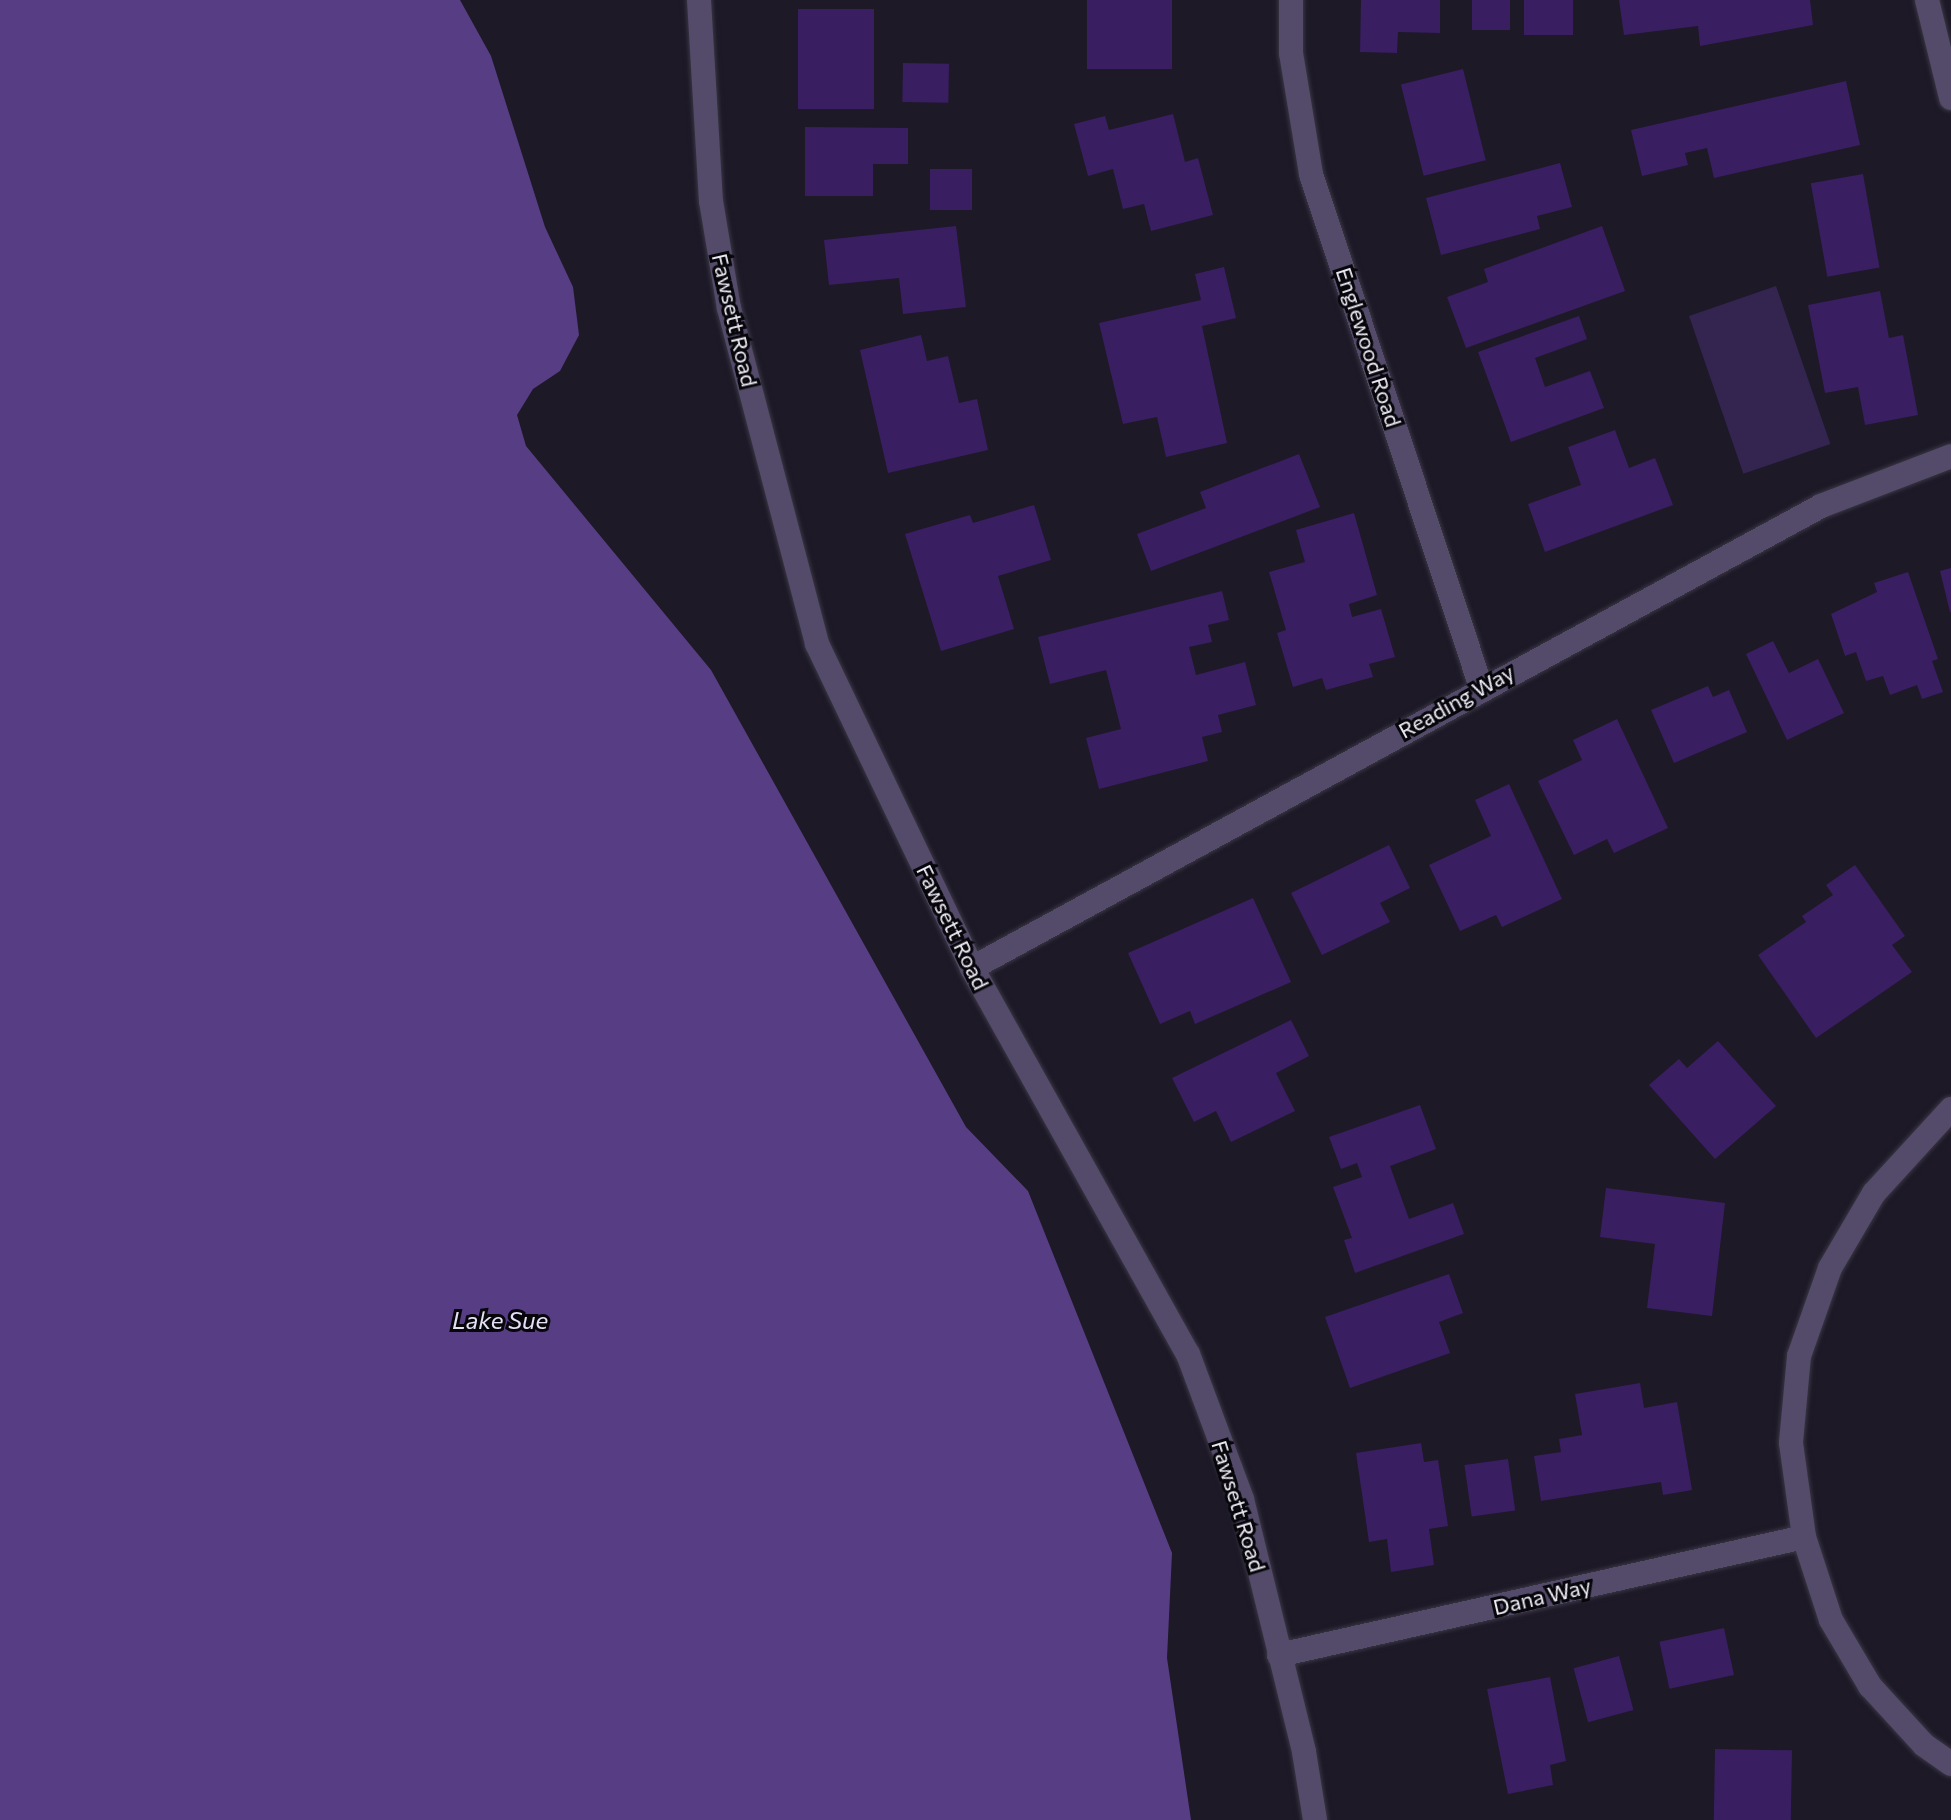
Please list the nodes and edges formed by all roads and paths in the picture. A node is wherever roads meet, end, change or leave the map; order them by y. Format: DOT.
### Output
graph roads {
  1 [pos="699,0"];
  2 [pos="1291,0"];
  3 [pos="1927,0"];
  4 [pos="1951,98"];
  5 [pos="1951,456"];
  6 [pos="1481,687"];
  7 [pos="972,968"];
  8 [pos="1951,1109"];
  9 [pos="1804,1537"];
  10 [pos="1279,1655"];
  11 [pos="1951,1764"];
  12 [pos="1315,1820"];
  1 -- 7 [label="street, Fawsett Road"];
  2 -- 6 [label="street, Englewood Road"];
  3 -- 4 [label="street"];
  5 -- 6 [label="street, Reading Way"];
  6 -- 7 [label="street, Reading Way"];
  7 -- 10 [label="street, Fawsett Road"];
  8 -- 9 [label="street"];
  9 -- 10 [label="street, Dana Way"];
  9 -- 11 [label="street"];
  10 -- 12 [label="street, Fawsett Road"];
}
